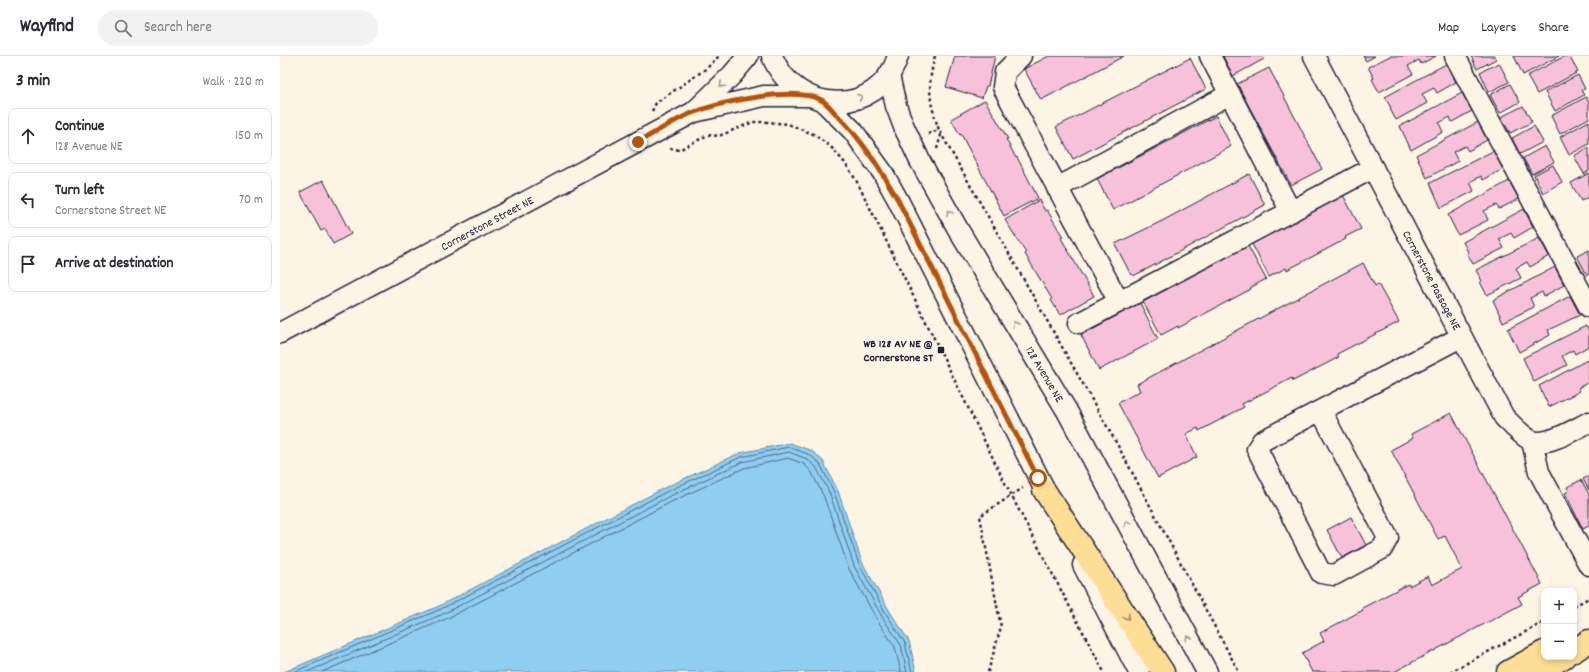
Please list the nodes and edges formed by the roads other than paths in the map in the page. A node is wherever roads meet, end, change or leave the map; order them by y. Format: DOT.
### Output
graph roads {
  1 [pos="748,56"];
  2 [pos="772,56"];
  3 [pos="898,56"];
  4 [pos="1021,56"];
  5 [pos="1210,56"];
  6 [pos="1314,56"];
  7 [pos="1455,56"];
  8 [pos="889,75"];
  9 [pos="1230,94"];
  10 [pos="816,99"];
  11 [pos="694,112"];
  12 [pos="1373,168"];
  13 [pos="1057,188"];
  14 [pos="1291,212"];
  15 [pos="1119,302"];
  16 [pos="1589,307"];
  17 [pos="1079,324"];
  18 [pos="280,333"];
  19 [pos="1461,337"];
  20 [pos="1321,411"];
  21 [pos="1589,422"];
  22 [pos="1532,441"];
  23 [pos="1041,484"];
  24 [pos="1589,565"];
  25 [pos="1589,627"];
  26 [pos="1577,633"];
  27 [pos="1589,641"];
  28 [pos="1577,649"];
  29 [pos="1541,654"];
  30 [pos="1559,660"];
  31 [pos="1139,672"];
  32 [pos="1163,672"];
  33 [pos="1207,672"];
  34 [pos="1508,672"];
  35 [pos="1540,672"];
  1 -- 11 [label="street, Cornerstone Street NE, one-way"];
  2 -- 10 [label="street"];
  3 -- 8 [label="street"];
  4 -- 13 [label="street"];
  5 -- 9 [label="street"];
  6 -- 12 [label="street, Cornerstone Passage NE"];
  7 -- 16 [label="street"];
  10 -- 8 [label="street, Cornerstone Street NE, one-way"];
  33 -- 8 [label="street, 128 Avenue NE, one-way"];
  9 -- 13 [label="street"];
  9 -- 14 [label="street"];
  10 -- 11 [label="street, Cornerstone Street NE"];
  10 -- 23 [label="street"];
  11 -- 18 [label="street, Cornerstone Street NE"];
  12 -- 14 [label="street"];
  12 -- 19 [label="street, Cornerstone Passage NE"];
  13 -- 15 [label="street"];
  14 -- 15 [label="street"];
  15 -- 17 [label="street"];
  19 -- 20 [label="street"];
  19 -- 22 [label="street, Cornerstone Passage NE"];
  20 -- 20 [label="street"];
  21 -- 22 [label="street"];
  22 -- 24 [label="street"];
  23 -- 31 [label="street"];
  23 -- 32 [label="main road, one-way"];
  25 -- 26 [label="main road"];
  27 -- 28 [label="main road"];
  29 -- 34 [label="main road"];
  30 -- 35 [label="main road"];
}
